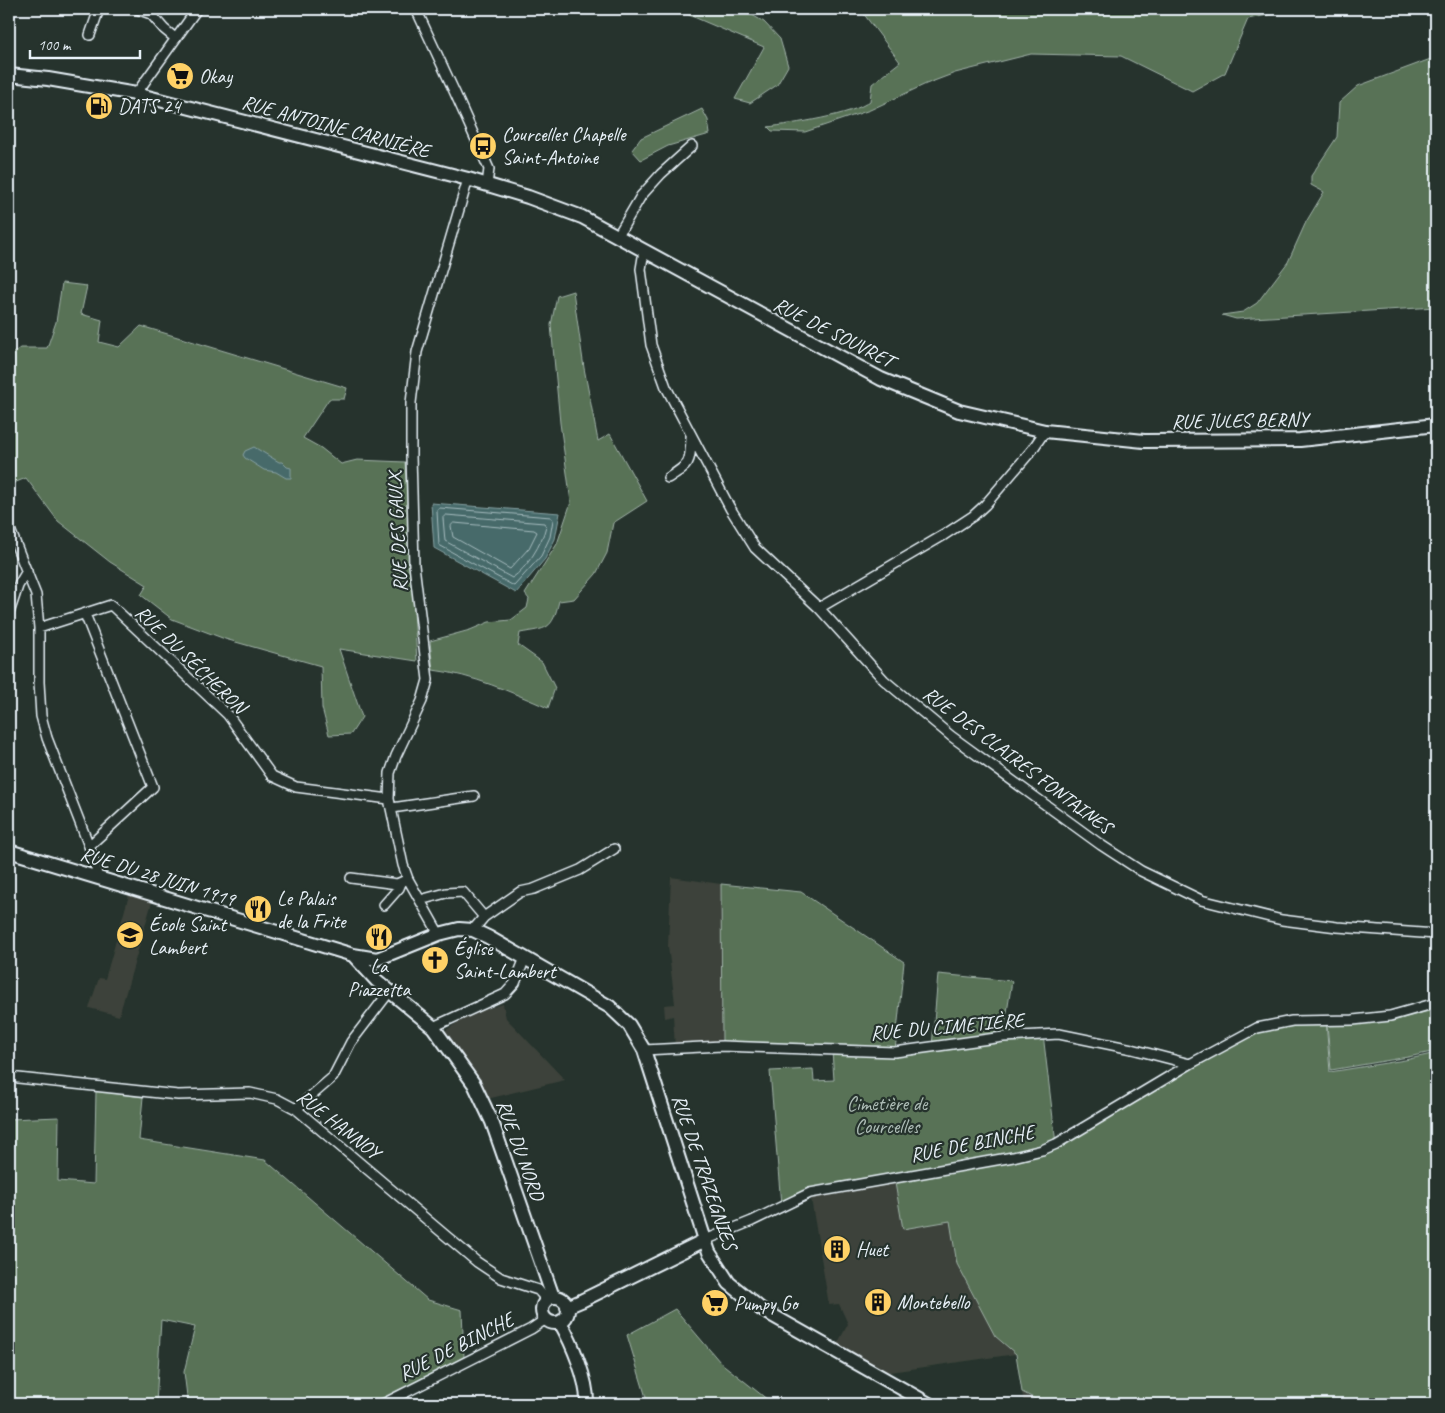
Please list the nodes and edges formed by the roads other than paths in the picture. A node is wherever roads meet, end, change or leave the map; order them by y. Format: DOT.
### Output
graph roads {
  1 [pos="99,9"];
  2 [pos="138,9"];
  3 [pos="197,9"];
  4 [pos="416,9"];
  5 [pos="90,35"];
  6 [pos="176,38"];
  7 [pos="9,75"];
  8 [pos="136,94"];
  9 [pos="692,146"];
  10 [pos="468,179"];
  11 [pos="487,185"];
  12 [pos="617,237"];
  13 [pos="644,251"];
  14 [pos="1436,425"];
  15 [pos="1045,431"];
  16 [pos="691,434"];
  17 [pos="668,478"];
  18 [pos="9,527"];
  19 [pos="27,571"];
  20 [pos="819,608"];
  21 [pos="9,613"];
  22 [pos="85,614"];
  23 [pos="39,628"];
  24 [pos="474,796"];
  25 [pos="390,804"];
  26 [pos="89,846"];
  27 [pos="614,849"];
  28 [pos="9,851"];
  29 [pos="97,877"];
  30 [pos="351,878"];
  31 [pos="405,881"];
  32 [pos="420,900"];
  33 [pos="384,905"];
  34 [pos="484,917"];
  35 [pos="473,930"];
  36 [pos="439,934"];
  37 [pos="1436,934"];
  38 [pos="353,955"];
  39 [pos="526,958"];
  40 [pos="390,991"];
  41 [pos="1436,1003"];
  42 [pos="433,1027"];
  43 [pos="644,1050"];
  44 [pos="1190,1064"];
  45 [pos="9,1077"];
  46 [pos="296,1109"];
  47 [pos="705,1240"];
  48 [pos="550,1298"];
  49 [pos="567,1307"];
  50 [pos="546,1319"];
  51 [pos="560,1322"];
  52 [pos="383,1404"];
  53 [pos="587,1404"];
  54 [pos="929,1404"];
  1 -- 5 [label="street"];
  2 -- 6 [label="street"];
  3 -- 6 [label="street"];
  4 -- 11 [label="street"];
  6 -- 8 [label="street"];
  7 -- 8 [label="main road, RUE ANTOINE CARNIÈRE"];
  8 -- 10 [label="main road, RUE ANTOINE CARNIÈRE"];
  9 -- 12 [label="street"];
  10 -- 11 [label="main road, RUE DE SOUVRET"];
  10 -- 25 [label="street, RUE DES GAULX"];
  11 -- 12 [label="main road, RUE DE SOUVRET"];
  12 -- 13 [label="main road, RUE DE SOUVRET"];
  13 -- 15 [label="main road, RUE DE SOUVRET"];
  13 -- 16 [label="street, RUE DES CLAIRES FONTAINES"];
  14 -- 15 [label="main road, RUE JULES BERNY"];
  15 -- 20 [label="street"];
  16 -- 17 [label="street"];
  16 -- 20 [label="street, RUE DES CLAIRES FONTAINES"];
  18 -- 19 [label="street"];
  19 -- 21 [label="street"];
  19 -- 23 [label="street"];
  20 -- 37 [label="street, RUE DES CLAIRES FONTAINES"];
  22 -- 23 [label="street, RUE DU SÉCHERON"];
  22 -- 25 [label="street, RUE DU SÉCHERON"];
  22 -- 26 [label="street"];
  23 -- 26 [label="street"];
  24 -- 25 [label="street"];
  25 -- 31 [label="street, RUE DES GAULX"];
  26 -- 29 [label="street"];
  27 -- 34 [label="street"];
  28 -- 29 [label="main road, RUE DU 28 JUIN 1919"];
  29 -- 38 [label="main road, RUE DU 28 JUIN 1919"];
  30 -- 31 [label="street"];
  31 -- 32 [label="street, RUE DES GAULX"];
  31 -- 33 [label="street"];
  32 -- 34 [label="street"];
  32 -- 36 [label="street, RUE DES GAULX"];
  34 -- 35 [label="street"];
  35 -- 36 [label="main road, RUE DU 28 JUIN 1919"];
  35 -- 39 [label="main road, RUE DE TRAZEGNIES"];
  36 -- 38 [label="main road, RUE DU 28 JUIN 1919"];
  38 -- 40 [label="main road, RUE DU NORD"];
  39 -- 42 [label="street"];
  39 -- 43 [label="main road, RUE DE TRAZEGNIES"];
  40 -- 42 [label="main road, RUE DU NORD"];
  40 -- 46 [label="street"];
  41 -- 44 [label="street, RUE DE BINCHE"];
  42 -- 48 [label="main road, RUE DU NORD"];
  43 -- 44 [label="street, RUE DU CIMETIÈRE"];
  43 -- 47 [label="main road, RUE DE TRAZEGNIES"];
  44 -- 47 [label="street, RUE DE BINCHE"];
  45 -- 46 [label="street, RUE HANNOY"];
  46 -- 48 [label="street, RUE HANNOY"];
  47 -- 49 [label="main road, RUE DE BINCHE"];
  47 -- 54 [label="main road, RUE DE TRAZEGNIES"];
  48 -- 49 [label="main road"];
  48 -- 50 [label="main road"];
  49 -- 51 [label="main road"];
  50 -- 51 [label="main road"];
  50 -- 52 [label="street, RUE DE BINCHE"];
  51 -- 53 [label="main road"];
}
